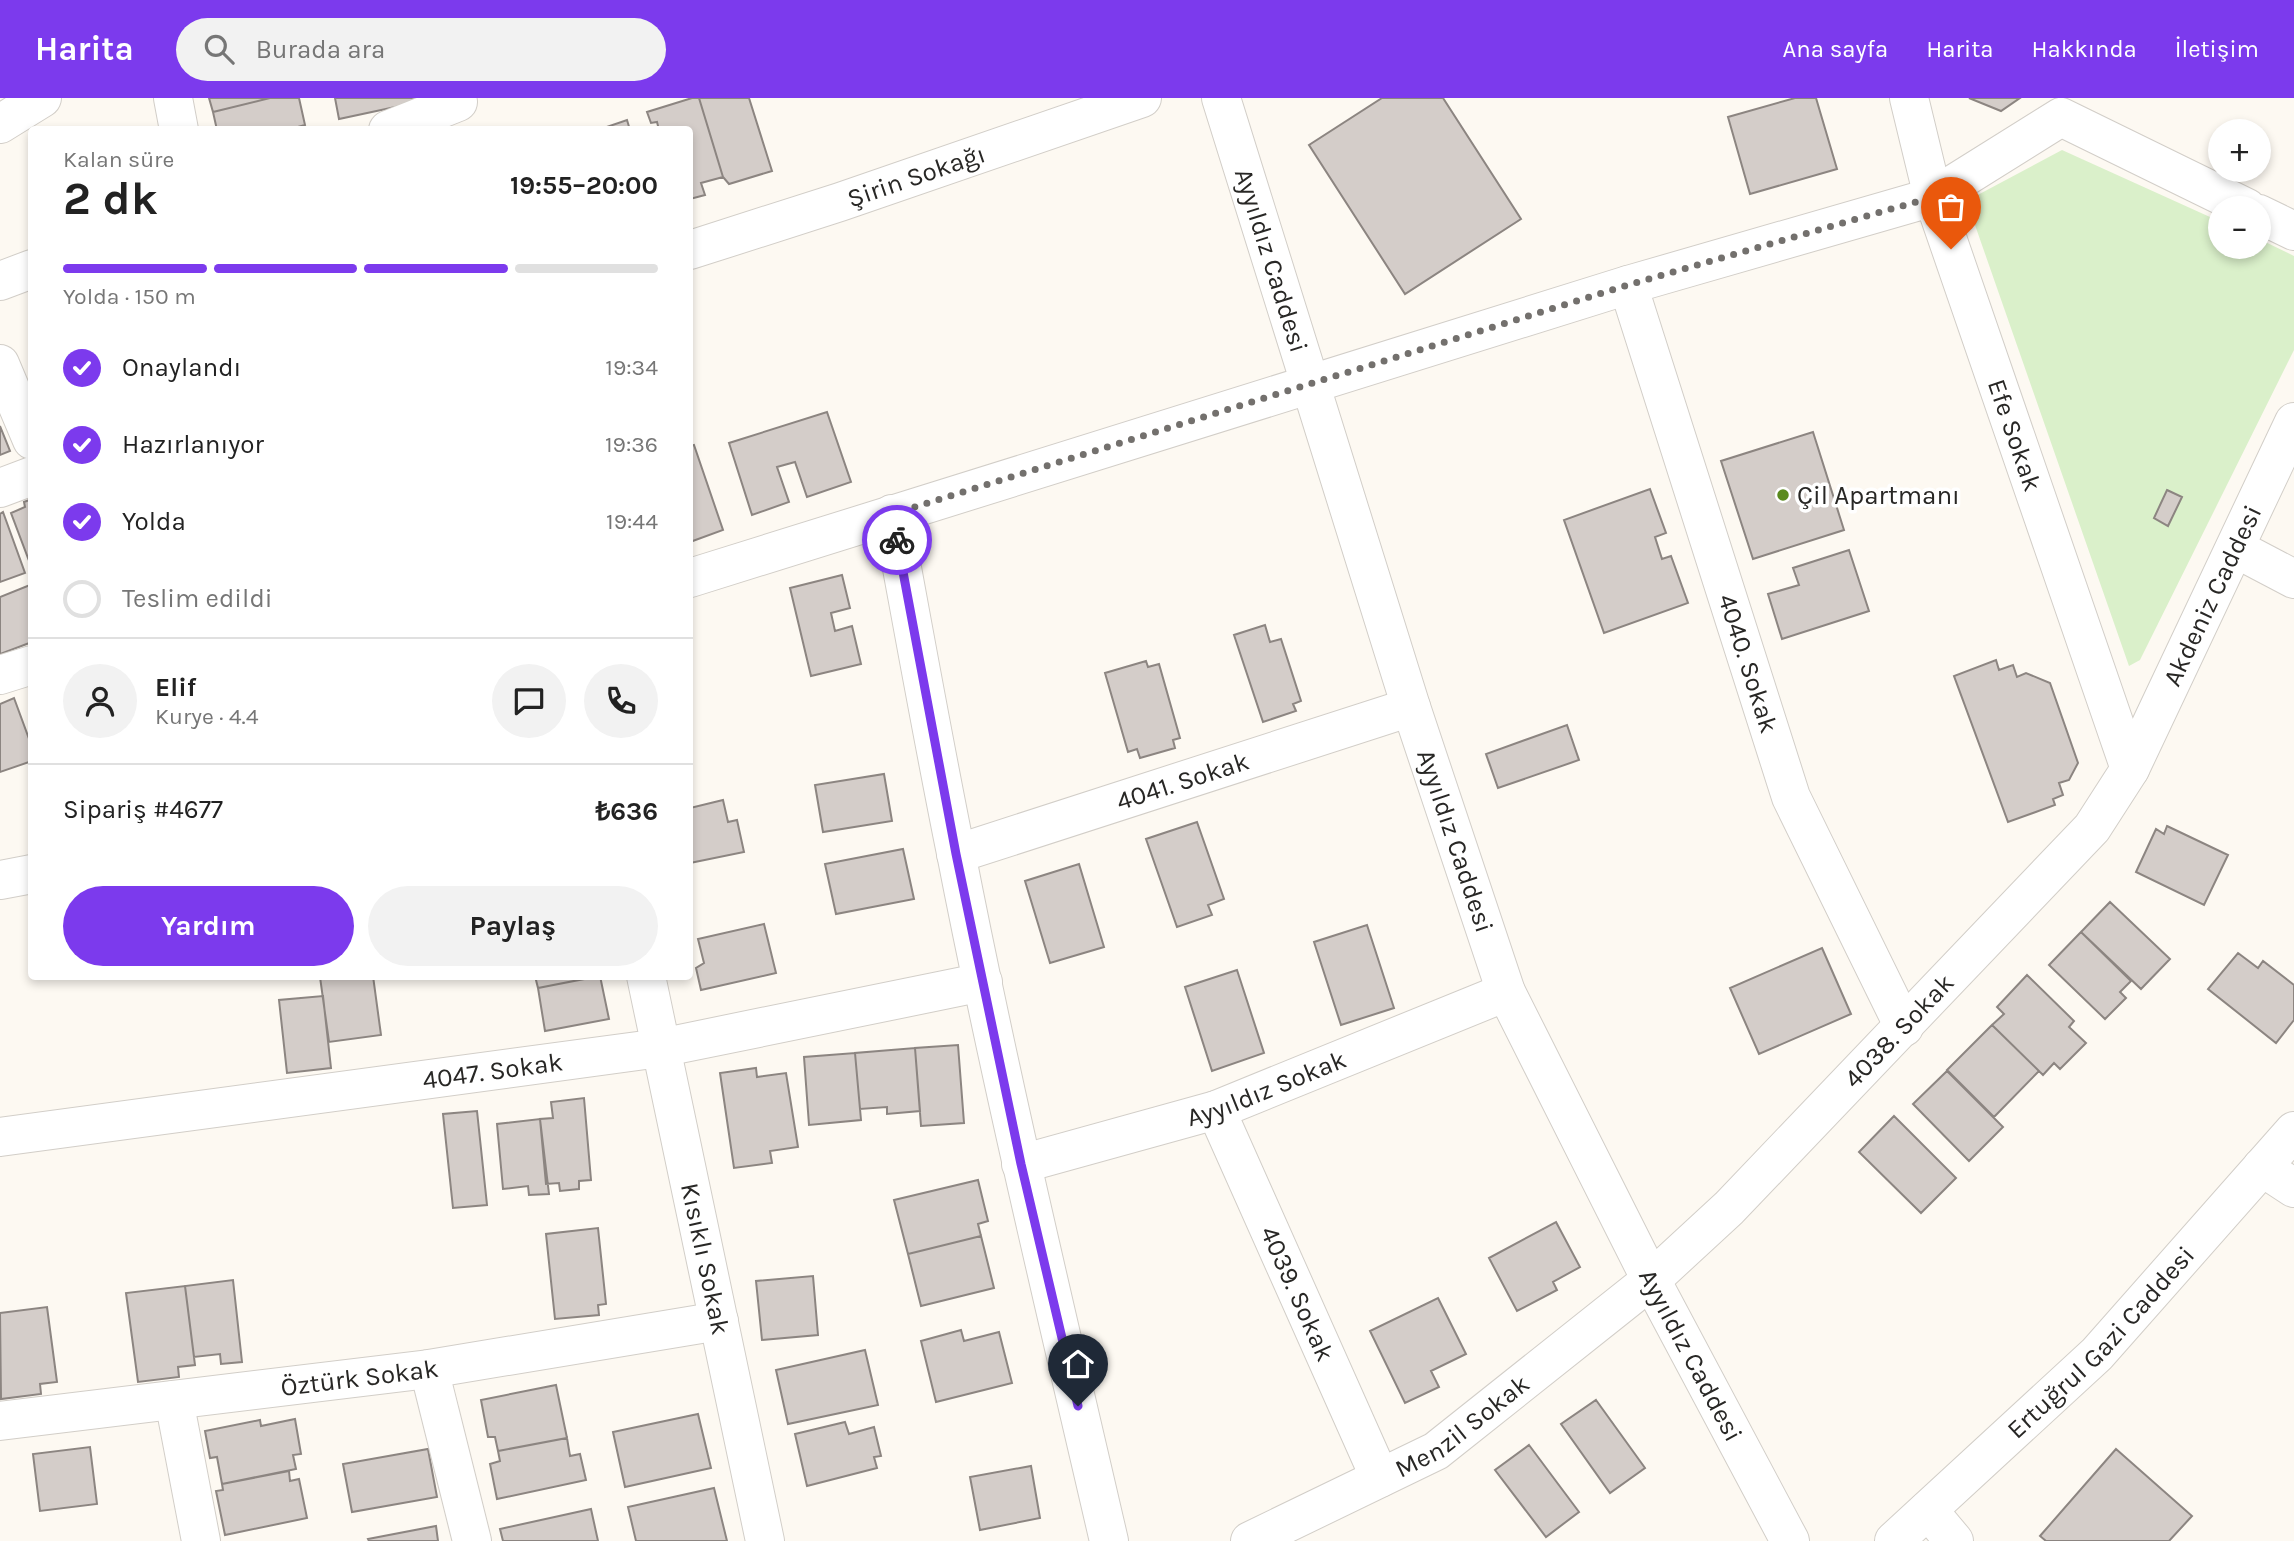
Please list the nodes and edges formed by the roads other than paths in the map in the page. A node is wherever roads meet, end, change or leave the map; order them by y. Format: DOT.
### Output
graph roads {
  1 [pos="42,98"];
  2 [pos="173,98"];
  3 [pos="1142,98"];
  4 [pos="1221,98"];
  5 [pos="1909,98"];
  6 [pos="2067,108"];
  7 [pos="460,110"];
  8 [pos="0,124"];
  9 [pos="178,126"];
  10 [pos="402,126"];
  11 [pos="2225,196"];
  12 [pos="1933,197"];
  13 [pos="2271,220"];
  14 [pos="2294,231"];
  15 [pos="693,249"];
  16 [pos="28,270"];
  17 [pos="0,281"];
  18 [pos="1628,285"];
  19 [pos="0,364"];
  20 [pos="1310,384"];
  21 [pos="2294,422"];
  22 [pos="28,430"];
  23 [pos="28,478"];
  24 [pos="0,488"];
  25 [pos="892,514"];
  26 [pos="2235,548"];
  27 [pos="693,577"];
  28 [pos="2294,579"];
  29 [pos="28,666"];
  30 [pos="0,675"];
  31 [pos="1411,707"];
  32 [pos="2130,769"];
  33 [pos="956,854"];
  34 [pos="28,875"];
  35 [pos="0,880"];
  36 [pos="647,980"];
  37 [pos="982,982"];
  38 [pos="1506,992"];
  39 [pos="1904,1027"];
  40 [pos="660,1048"];
  41 [pos="1216,1110"];
  42 [pos="2294,1131"];
  43 [pos="0,1137"];
  44 [pos="1021,1164"];
  45 [pos="2262,1167"];
  46 [pos="2294,1188"];
  47 [pos="1651,1280"];
  48 [pos="719,1321"];
  49 [pos="429,1369"];
  50 [pos="174,1400"];
  51 [pos="0,1422"];
  52 [pos="1381,1478"];
  53 [pos="1928,1510"];
  54 [pos="201,1541"];
  55 [pos="472,1541"];
  56 [pos="765,1541"];
  57 [pos="1109,1541"];
  58 [pos="1250,1541"];
  59 [pos="1790,1541"];
  60 [pos="1894,1541"];
  61 [pos="1954,1541"];
  1 -- 8 [label="street"];
  2 -- 9 [label="street"];
  3 -- 15 [label="street, Şirin Sokağı"];
  4 -- 20 [label="street, Ayyıldız Caddesi"];
  5 -- 12 [label="street, Efe Sokak"];
  6 -- 11 [label="street"];
  6 -- 12 [label="street"];
  7 -- 10 [label="street"];
  12 -- 18 [label="street"];
  12 -- 32 [label="street, Efe Sokak"];
  13 -- 14 [label="street"];
  16 -- 17 [label="street"];
  18 -- 20 [label="street"];
  18 -- 39 [label="street, 4040. Sokak"];
  19 -- 22 [label="street"];
  20 -- 25 [label="street"];
  20 -- 31 [label="street, Ayyıldız Caddesi"];
  21 -- 26 [label="street, Akdeniz Caddesi"];
  23 -- 24 [label="street"];
  25 -- 27 [label="street"];
  25 -- 33 [label="street"];
  26 -- 28 [label="street"];
  26 -- 32 [label="street, Akdeniz Caddesi"];
  29 -- 30 [label="street"];
  31 -- 33 [label="street, 4041. Sokak"];
  31 -- 38 [label="street, Ayyıldız Caddesi"];
  32 -- 39 [label="street, 4038. Sokak"];
  33 -- 37 [label="street"];
  34 -- 35 [label="street"];
  36 -- 40 [label="street, Kısıklı Sokak"];
  37 -- 40 [label="street, 4047. Sokak"];
  37 -- 44 [label="street"];
  38 -- 41 [label="street, Ayyıldız Sokak"];
  38 -- 47 [label="street, Ayyıldız Caddesi"];
  39 -- 47 [label="street, 4038. Sokak"];
  40 -- 43 [label="street, 4047. Sokak"];
  40 -- 48 [label="street, Kısıklı Sokak"];
  41 -- 44 [label="street, Ayyıldız Sokak"];
  41 -- 52 [label="street, 4039. Sokak"];
  42 -- 45 [label="street, Ertuğrul Gazi Caddesi"];
  44 -- 57 [label="street"];
  45 -- 46 [label="street"];
  45 -- 53 [label="street, Ertuğrul Gazi Caddesi"];
  47 -- 52 [label="street, Menzil Sokak"];
  47 -- 59 [label="street, Ayyıldız Caddesi"];
  48 -- 49 [label="street, Öztürk Sokak"];
  48 -- 56 [label="street, Kısıklı Sokak"];
  49 -- 50 [label="street, Öztürk Sokak"];
  49 -- 55 [label="street"];
  50 -- 51 [label="street, Öztürk Sokak"];
  50 -- 54 [label="street"];
  52 -- 58 [label="street, Menzil Sokak"];
  53 -- 60 [label="street, Ertuğrul Gazi Caddesi"];
  53 -- 61 [label="street"];
}
